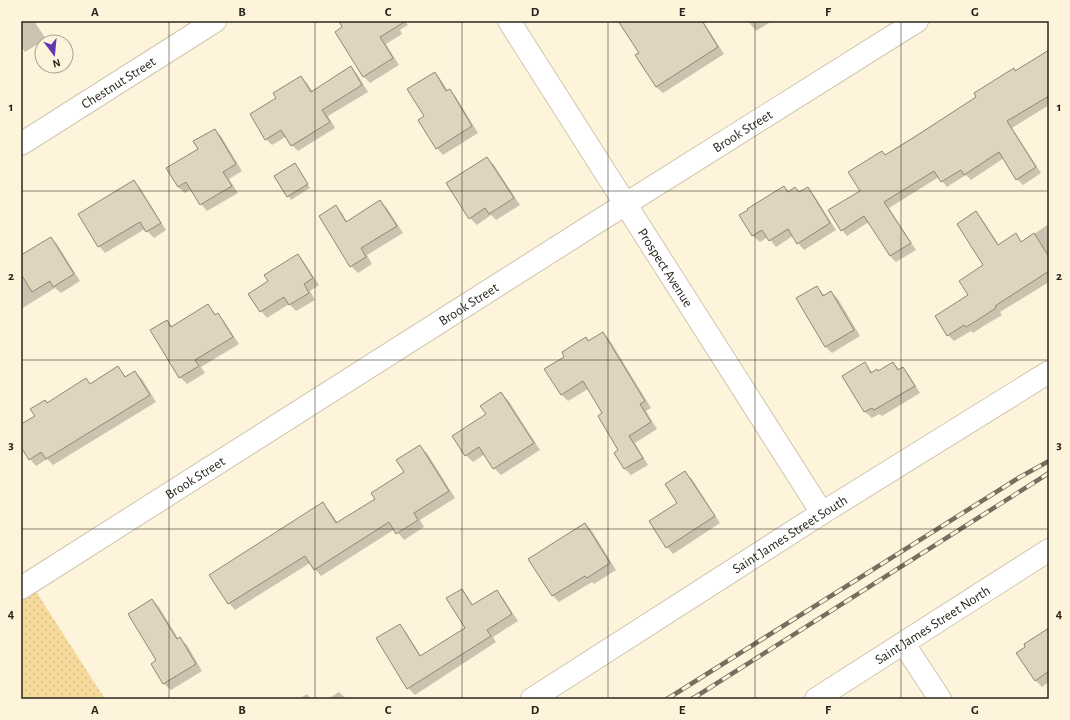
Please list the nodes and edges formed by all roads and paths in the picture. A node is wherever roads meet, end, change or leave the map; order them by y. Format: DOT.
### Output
graph roads {
  1 [pos="215,21"];
  2 [pos="509,21"];
  3 [pos="917,21"];
  4 [pos="21,144"];
  5 [pos="625,204"];
  6 [pos="1049,372"];
  7 [pos="822,514"];
  8 [pos="1049,550"];
  9 [pos="21,588"];
  10 [pos="904,644"];
  11 [pos="532,699"];
  12 [pos="816,699"];
  13 [pos="940,699"];
  1 -- 4 [label="street, Chestnut Street"];
  2 -- 5 [label="street, Prospect Avenue"];
  3 -- 5 [label="street, Brook Street"];
  5 -- 7 [label="street, Prospect Avenue"];
  5 -- 9 [label="street, Brook Street"];
  6 -- 7 [label="street, Saint James Street South"];
  7 -- 11 [label="street, Saint James Street South"];
  8 -- 10 [label="street, Saint James Street North"];
  10 -- 12 [label="street, Saint James Street North"];
  10 -- 13 [label="street"];
}
